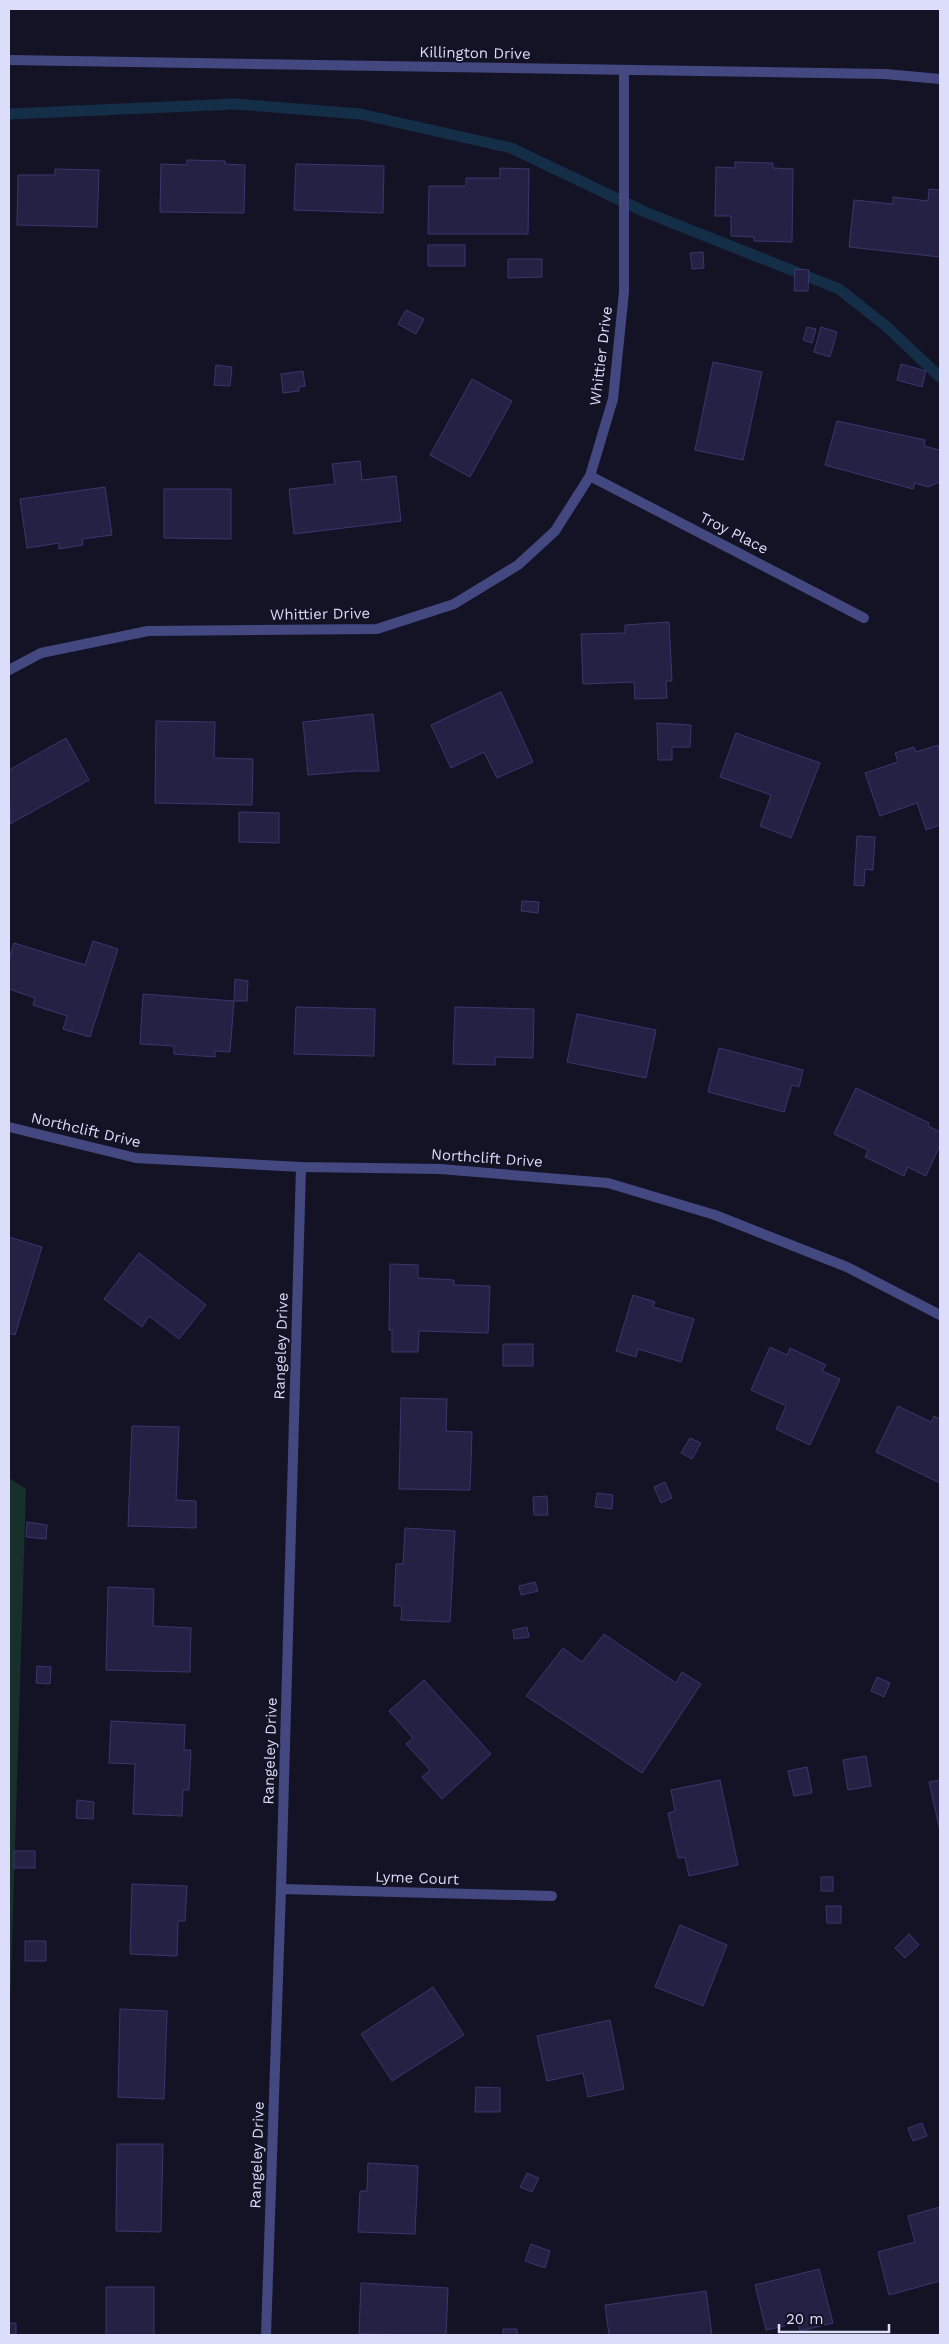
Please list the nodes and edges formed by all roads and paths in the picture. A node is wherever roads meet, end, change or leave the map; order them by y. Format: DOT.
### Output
graph roads {
  1 [pos="9,60"];
  2 [pos="624,71"];
  3 [pos="940,79"];
  4 [pos="590,476"];
  5 [pos="864,618"];
  6 [pos="9,670"];
  7 [pos="9,1127"];
  8 [pos="301,1167"];
  9 [pos="940,1315"];
  10 [pos="281,1889"];
  11 [pos="552,1896"];
  12 [pos="266,2335"];
  1 -- 2 [label="street, Killington Drive"];
  2 -- 3 [label="street, Killington Drive"];
  2 -- 4 [label="street, Whittier Drive"];
  4 -- 5 [label="street, Troy Place"];
  4 -- 6 [label="street, Whittier Drive"];
  7 -- 8 [label="street, Northclift Drive"];
  8 -- 9 [label="street, Northclift Drive"];
  8 -- 10 [label="street, Rangeley Drive"];
  10 -- 11 [label="street, Lyme Court"];
  10 -- 12 [label="street, Rangeley Drive"];
}
